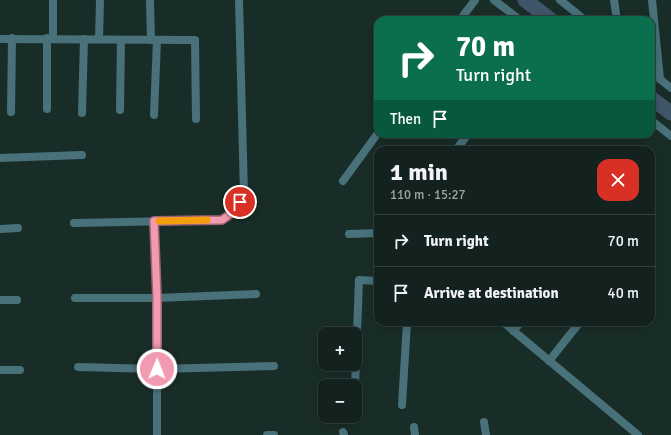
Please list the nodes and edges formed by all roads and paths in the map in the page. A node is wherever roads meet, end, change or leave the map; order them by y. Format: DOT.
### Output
graph roads {
  1 [pos="53,0"];
  2 [pos="100,0"];
  3 [pos="150,0"];
  4 [pos="239,0"];
  5 [pos="475,0"];
  6 [pos="494,0"];
  7 [pos="560,0"];
  8 [pos="614,0"];
  9 [pos="652,0"];
  10 [pos="463,16"];
  11 [pos="515,16"];
  12 [pos="580,16"];
  13 [pos="616,16"];
  14 [pos="654,16"];
  15 [pos="655,30"];
  16 [pos="0,38"];
  17 [pos="12,38"];
  18 [pos="50,38"];
  19 [pos="84,39"];
  20 [pos="99,39"];
  21 [pos="122,40"];
  22 [pos="154,40"];
  23 [pos="655,75"];
  24 [pos="660,79"];
  25 [pos="671,88"];
  26 [pos="47,110"];
  27 [pos="120,110"];
  28 [pos="11,112"];
  29 [pos="82,112"];
  30 [pos="154,115"];
  31 [pos="196,119"];
  32 [pos="655,123"];
  33 [pos="671,136"];
  34 [pos="374,138"];
  35 [pos="82,155"];
  36 [pos="0,158"];
  37 [pos="343,181"];
  38 [pos="154,221"];
  39 [pos="74,223"];
  40 [pos="18,228"];
  41 [pos="0,229"];
  42 [pos="374,233"];
  43 [pos="349,234"];
  44 [pos="374,281"];
  45 [pos="256,294"];
  46 [pos="75,298"];
  47 [pos="157,298"];
  48 [pos="0,300"];
  49 [pos="17,300"];
  50 [pos="407,326"];
  51 [pos="507,326"];
  52 [pos="517,326"];
  53 [pos="577,326"];
  54 [pos="513,331"];
  55 [pos="549,361"];
  56 [pos="274,366"];
  57 [pos="78,367"];
  58 [pos="157,369"];
  59 [pos="0,370"];
  60 [pos="20,370"];
  61 [pos="355,379"];
  62 [pos="402,405"];
  63 [pos="484,422"];
  64 [pos="157,435"];
  65 [pos="267,435"];
  66 [pos="274,435"];
  67 [pos="486,435"];
  68 [pos="638,435"];
  1 -- 18 [label="street"];
  2 -- 20 [label="street"];
  3 -- 22 [label="street"];
  4 -- 38 [label="street"];
  5 -- 10 [label="street"];
  6 -- 11 [label="street"];
  7 -- 12 [label="street"];
  8 -- 13 [label="street"];
  9 -- 14 [label="street"];
  15 -- 24 [label="street"];
  16 -- 17 [label="street"];
  17 -- 18 [label="street"];
  17 -- 28 [label="street"];
  18 -- 19 [label="street"];
  18 -- 26 [label="street"];
  19 -- 20 [label="street"];
  19 -- 29 [label="street"];
  20 -- 21 [label="street"];
  21 -- 22 [label="street"];
  21 -- 27 [label="street"];
  22 -- 30 [label="street"];
  22 -- 31 [label="street"];
  23 -- 24 [label="street"];
  24 -- 25 [label="street"];
  32 -- 33 [label="street"];
  34 -- 37 [label="street"];
  35 -- 36 [label="street"];
  38 -- 39 [label="street"];
  38 -- 47 [label="street"];
  40 -- 41 [label="street"];
  42 -- 43 [label="street"];
  44 -- 61 [label="street"];
  45 -- 47 [label="street"];
  46 -- 47 [label="street"];
  47 -- 58 [label="street"];
  48 -- 49 [label="street"];
  50 -- 62 [label="street"];
  51 -- 54 [label="street"];
  52 -- 54 [label="street"];
  53 -- 55 [label="street"];
  54 -- 55 [label="street"];
  55 -- 68 [label="street"];
  56 -- 58 [label="street"];
  57 -- 58 [label="street"];
  58 -- 64 [label="street"];
  59 -- 60 [label="street"];
  63 -- 67 [label="street"];
  65 -- 66 [label="street"];
}
